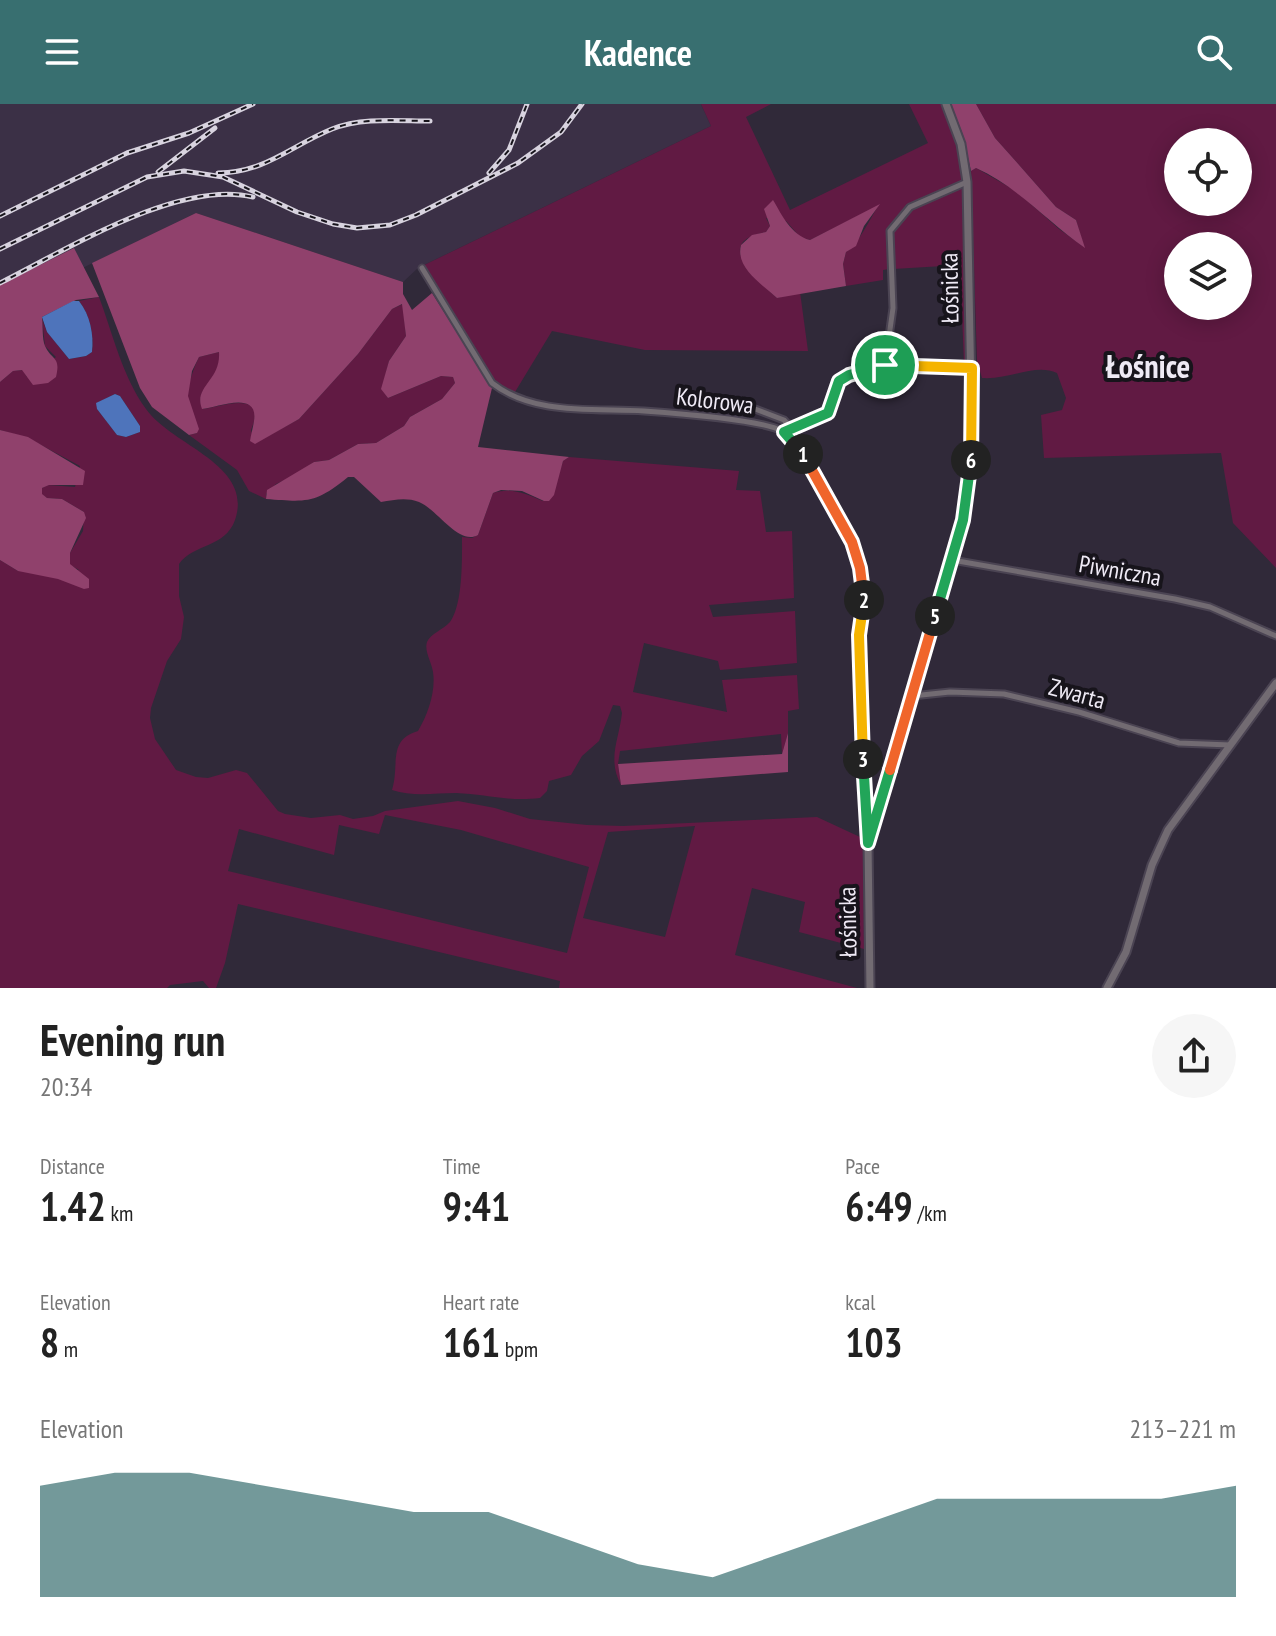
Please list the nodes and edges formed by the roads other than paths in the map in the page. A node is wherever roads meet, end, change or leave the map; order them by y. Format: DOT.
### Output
graph roads {
  1 [pos="946,104"];
  2 [pos="967,182"];
  3 [pos="422,268"];
  4 [pos="885,365"];
  5 [pos="972,368"];
  6 [pos="742,404"];
  7 [pos="791,428"];
  8 [pos="784,432"];
  9 [pos="952,560"];
  10 [pos="1276,636"];
  11 [pos="1276,683"];
  12 [pos="912,696"];
  13 [pos="1230,745"];
  14 [pos="868,843"];
  15 [pos="870,988"];
  16 [pos="1107,988"];
  1 -- 2 [label="street, Łośnicka"];
  2 -- 4 [label="street"];
  2 -- 5 [label="street, Łośnicka"];
  3 -- 8 [label="street, Kolorowa"];
  4 -- 5 [label="street"];
  4 -- 7 [label="street"];
  5 -- 9 [label="street, Łośnicka"];
  6 -- 7 [label="street"];
  7 -- 8 [label="street"];
  8 -- 14 [label="street, Kolorowa"];
  9 -- 10 [label="street, Piwniczna"];
  9 -- 12 [label="street, Łośnicka"];
  11 -- 13 [label="street"];
  12 -- 13 [label="street, Zwarta"];
  12 -- 14 [label="street, Łośnicka"];
  13 -- 16 [label="street"];
  14 -- 15 [label="street, Łośnicka"];
}
